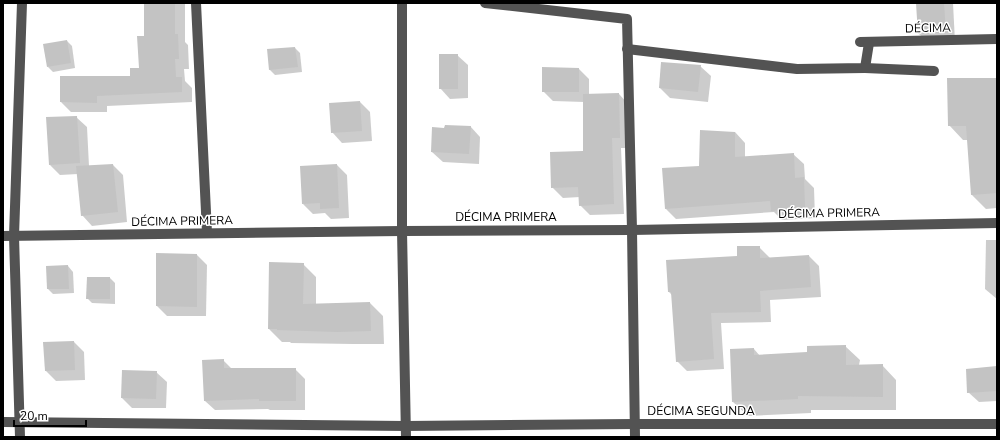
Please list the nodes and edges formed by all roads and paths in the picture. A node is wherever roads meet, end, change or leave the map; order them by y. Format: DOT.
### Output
graph roads {
  1 [pos="22,3"];
  2 [pos="196,3"];
  3 [pos="402,3"];
  4 [pos="486,3"];
  5 [pos="997,40"];
  6 [pos="628,49"];
  7 [pos="865,68"];
  8 [pos="934,71"];
  9 [pos="997,223"];
  10 [pos="632,230"];
  11 [pos="402,231"];
  12 [pos="207,233"];
  13 [pos="3,236"];
  14 [pos="14,236"];
  15 [pos="3,422"];
  16 [pos="20,422"];
  17 [pos="634,424"];
  18 [pos="997,424"];
  19 [pos="405,426"];
  20 [pos="20,437"];
  21 [pos="406,437"];
  22 [pos="635,437"];
  1 -- 14 [label="street"];
  2 -- 12 [label="street"];
  3 -- 11 [label="street"];
  4 -- 6 [label="street"];
  5 -- 7 [label="street, DÉCIMA"];
  6 -- 7 [label="street"];
  6 -- 10 [label="street"];
  7 -- 8 [label="street"];
  9 -- 10 [label="street, DÉCIMA PRIMERA"];
  10 -- 11 [label="street, DÉCIMA PRIMERA"];
  10 -- 17 [label="street"];
  11 -- 12 [label="street, DÉCIMA PRIMERA"];
  11 -- 19 [label="street"];
  12 -- 14 [label="street, DÉCIMA PRIMERA"];
  13 -- 14 [label="street, DÉCIMA PRIMERA"];
  14 -- 16 [label="street"];
  15 -- 16 [label="street, DÉCIMA SEGUNDA"];
  16 -- 19 [label="street, DÉCIMA SEGUNDA"];
  16 -- 20 [label="street"];
  17 -- 18 [label="street, DÉCIMA SEGUNDA"];
  17 -- 19 [label="street, DÉCIMA SEGUNDA"];
  17 -- 22 [label="street"];
  19 -- 21 [label="street"];
}
